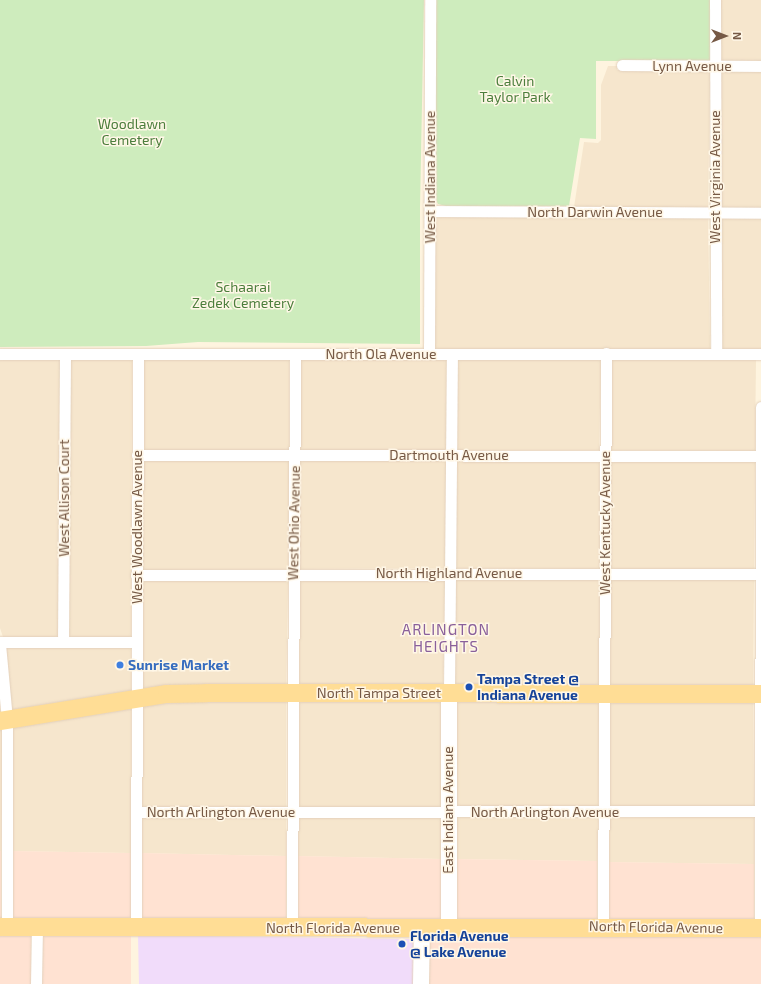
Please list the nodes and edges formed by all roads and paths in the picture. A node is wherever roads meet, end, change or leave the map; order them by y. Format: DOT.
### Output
graph roads {
  1 [pos="430,0"];
  2 [pos="715,0"];
  3 [pos="622,66"];
  4 [pos="715,66"];
  5 [pos="761,66"];
  6 [pos="430,211"];
  7 [pos="714,212"];
  8 [pos="761,213"];
  9 [pos="606,353"];
  10 [pos="0,354"];
  11 [pos="65,354"];
  12 [pos="138,354"];
  13 [pos="295,354"];
  14 [pos="429,354"];
  15 [pos="452,354"];
  16 [pos="716,354"];
  17 [pos="761,354"];
  18 [pos="761,407"];
  19 [pos="137,455"];
  20 [pos="294,455"];
  21 [pos="452,455"];
  22 [pos="605,455"];
  23 [pos="760,456"];
  24 [pos="451,573"];
  25 [pos="293,574"];
  26 [pos="605,574"];
  27 [pos="760,574"];
  28 [pos="136,575"];
  29 [pos="63,642"];
  30 [pos="136,642"];
  31 [pos="0,643"];
  32 [pos="292,692"];
  33 [pos="449,693"];
  34 [pos="605,693"];
  35 [pos="760,694"];
  36 [pos="136,700"];
  37 [pos="4,720"];
  38 [pos="760,811"];
  39 [pos="136,812"];
  40 [pos="292,812"];
  41 [pos="447,812"];
  42 [pos="603,813"];
  43 [pos="3,927"];
  44 [pos="37,927"];
  45 [pos="136,927"];
  46 [pos="422,927"];
  47 [pos="449,927"];
  48 [pos="603,927"];
  49 [pos="292,928"];
  50 [pos="760,928"];
  51 [pos="36,984"];
  52 [pos="421,984"];
  1 -- 6 [label="street, West Indiana Avenue"];
  2 -- 4 [label="street, West Virginia Avenue"];
  3 -- 4 [label="street, Lynn Avenue"];
  4 -- 5 [label="street, Lynn Avenue"];
  4 -- 7 [label="street, West Virginia Avenue"];
  6 -- 7 [label="street, North Darwin Avenue"];
  6 -- 14 [label="street, West Indiana Avenue"];
  7 -- 8 [label="street, North Darwin Avenue"];
  7 -- 16 [label="street, West Virginia Avenue"];
  9 -- 15 [label="street, North Ola Avenue"];
  9 -- 16 [label="street, North Ola Avenue"];
  9 -- 22 [label="street, West Kentucky Avenue"];
  10 -- 11 [label="street, North Ola Avenue"];
  11 -- 12 [label="street, North Ola Avenue"];
  11 -- 29 [label="street, West Allison Court"];
  12 -- 13 [label="street, North Ola Avenue"];
  12 -- 19 [label="street, West Woodlawn Avenue"];
  13 -- 14 [label="street, North Ola Avenue"];
  13 -- 20 [label="street, West Ohio Avenue"];
  14 -- 15 [label="street, North Ola Avenue"];
  15 -- 21 [label="street"];
  16 -- 17 [label="street, North Ola Avenue"];
  18 -- 23 [label="street"];
  19 -- 20 [label="street, Dartmouth Avenue"];
  19 -- 28 [label="street, West Woodlawn Avenue"];
  20 -- 21 [label="street, Dartmouth Avenue"];
  20 -- 25 [label="street, West Ohio Avenue"];
  21 -- 22 [label="street, Dartmouth Avenue"];
  21 -- 24 [label="street"];
  22 -- 23 [label="street, Dartmouth Avenue"];
  22 -- 26 [label="street, West Kentucky Avenue"];
  23 -- 27 [label="street"];
  24 -- 25 [label="street, North Highland Avenue"];
  24 -- 26 [label="street, North Highland Avenue"];
  24 -- 33 [label="street"];
  25 -- 28 [label="street, North Highland Avenue"];
  25 -- 32 [label="street, West Ohio Avenue"];
  26 -- 27 [label="street, North Highland Avenue"];
  26 -- 34 [label="street, West Kentucky Avenue"];
  27 -- 35 [label="street"];
  28 -- 30 [label="street, West Woodlawn Avenue"];
  29 -- 30 [label="street"];
  29 -- 31 [label="street"];
  30 -- 36 [label="street, West Woodlawn Avenue"];
  31 -- 37 [label="street"];
  32 -- 33 [label="main road, North Tampa Street"];
  32 -- 36 [label="main road, North Tampa Street"];
  32 -- 40 [label="street, West Ohio Avenue"];
  33 -- 34 [label="main road, North Tampa Street"];
  33 -- 41 [label="street, East Indiana Avenue"];
  34 -- 35 [label="main road, North Tampa Street"];
  34 -- 42 [label="street, West Kentucky Avenue"];
  35 -- 38 [label="street"];
  36 -- 37 [label="main road, North Tampa Street"];
  36 -- 39 [label="street, West Woodlawn Avenue"];
  37 -- 43 [label="street"];
  38 -- 42 [label="street, North Arlington Avenue"];
  38 -- 50 [label="street"];
  39 -- 40 [label="street, North Arlington Avenue"];
  39 -- 45 [label="street, West Woodlawn Avenue"];
  40 -- 41 [label="street, North Arlington Avenue"];
  40 -- 49 [label="street, West Ohio Avenue"];
  41 -- 42 [label="street, North Arlington Avenue"];
  41 -- 47 [label="street, East Indiana Avenue"];
  42 -- 48 [label="street, West Kentucky Avenue"];
  43 -- 44 [label="main road, North Florida Avenue"];
  44 -- 45 [label="main road, North Florida Avenue"];
  44 -- 51 [label="street"];
  45 -- 49 [label="main road, North Florida Avenue"];
  46 -- 47 [label="main road, North Florida Avenue"];
  46 -- 49 [label="main road, North Florida Avenue"];
  46 -- 52 [label="street"];
  47 -- 48 [label="main road, North Florida Avenue"];
  48 -- 50 [label="main road, North Florida Avenue"];
}
